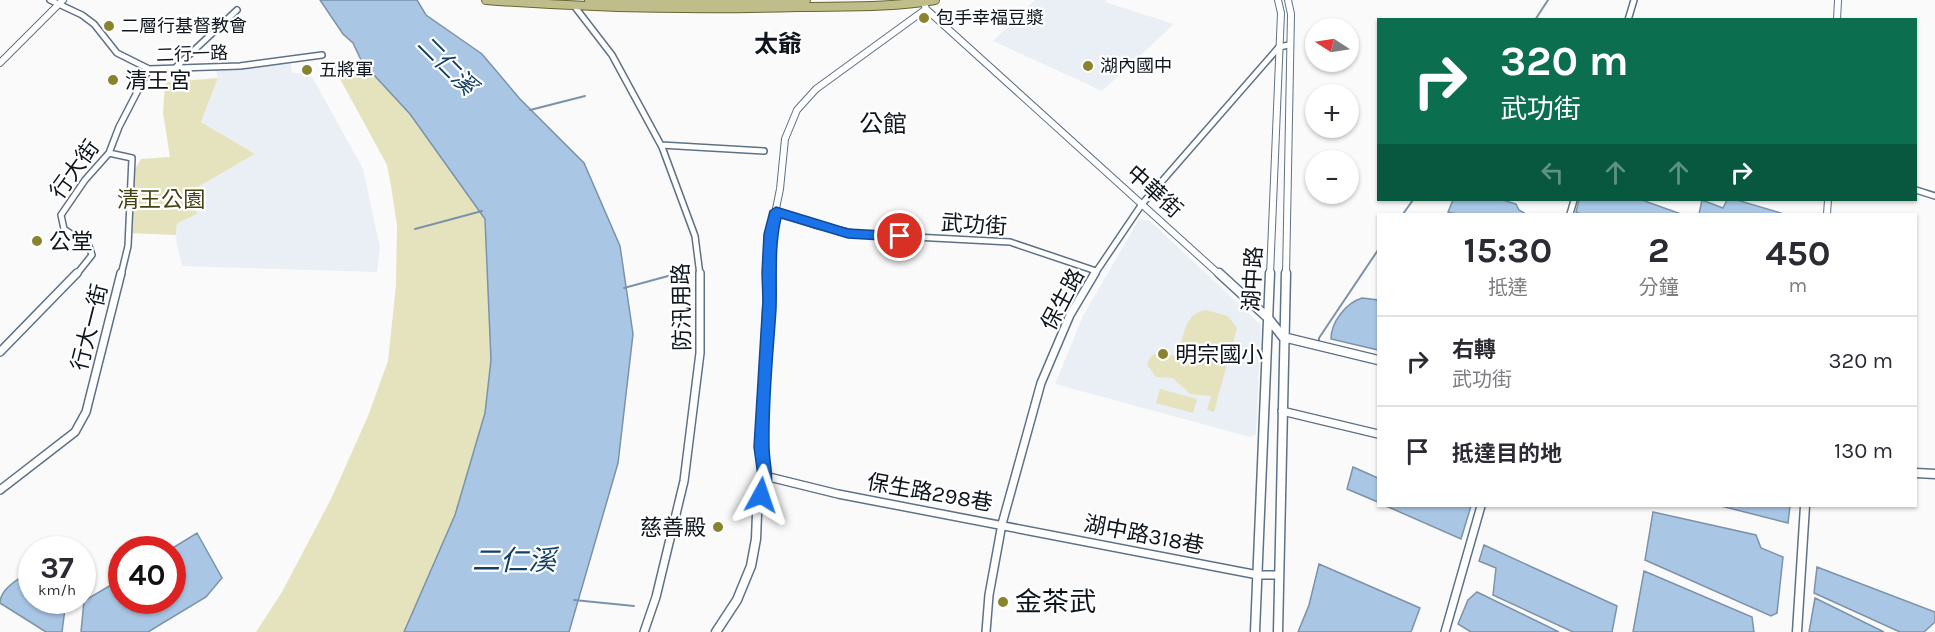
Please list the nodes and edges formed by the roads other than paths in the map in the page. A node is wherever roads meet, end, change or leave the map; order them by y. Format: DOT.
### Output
graph roads {
  1 [pos="50,0"];
  2 [pos="486,0"];
  3 [pos="589,0"];
  4 [pos="806,0"];
  5 [pos="935,0"];
  6 [pos="1278,0"];
  7 [pos="1288,0"];
  8 [pos="1634,0"];
  9 [pos="1838,0"];
  10 [pos="62,2"];
  11 [pos="925,4"];
  12 [pos="703,6"];
  13 [pos="575,7"];
  14 [pos="237,10"];
  15 [pos="1629,18"];
  16 [pos="1837,18"];
  17 [pos="1288,45"];
  18 [pos="1279,47"];
  19 [pos="322,55"];
  20 [pos="0,63"];
  21 [pos="149,69"];
  22 [pos="173,70"];
  23 [pos="661,145"];
  24 [pos="764,151"];
  25 [pos="109,153"];
  26 [pos="1917,190"];
  27 [pos="1935,196"];
  28 [pos="1142,204"];
  29 [pos="776,211"];
  30 [pos="1096,271"];
  31 [pos="1268,318"];
  32 [pos="1283,337"];
  33 [pos="0,352"];
  34 [pos="1377,360"];
  35 [pos="1282,411"];
  36 [pos="1377,434"];
  37 [pos="1917,473"];
  38 [pos="1935,474"];
  39 [pos="765,476"];
  40 [pos="0,490"];
  41 [pos="1481,507"];
  42 [pos="1805,507"];
  43 [pos="1002,524"];
  44 [pos="1258,575"];
  45 [pos="1279,575"];
  46 [pos="644,632"];
  47 [pos="716,632"];
  48 [pos="986,632"];
  49 [pos="1256,632"];
  50 [pos="1278,632"];
  51 [pos="1445,632"];
  52 [pos="1797,632"];
  1 -- 10 [label="street, 二行一路"];
  2 -- 13 [label="main road"];
  3 -- 12 [label="main road"];
  4 -- 12 [label="main road"];
  5 -- 11 [label="main road"];
  6 -- 18 [label="street, 湖中路"];
  7 -- 17 [label="street, 湖中路"];
  8 -- 15 [label="street"];
  9 -- 16 [label="street"];
  10 -- 20 [label="street"];
  10 -- 21 [label="street, 二行一路"];
  11 -- 12 [label="main road"];
  11 -- 28 [label="street, 中華街"];
  11 -- 29 [label="street"];
  12 -- 13 [label="main road"];
  13 -- 23 [label="street, 防汛用路"];
  14 -- 22 [label="street"];
  17 -- 18 [label="street"];
  17 -- 32 [label="street, 湖中路"];
  18 -- 28 [label="street, 保生路"];
  18 -- 31 [label="street, 湖中路"];
  19 -- 22 [label="street, 二行一路"];
  21 -- 22 [label="street, 二行一路"];
  21 -- 25 [label="street, 行大街"];
  23 -- 24 [label="street"];
  23 -- 46 [label="street, 防汛用路"];
  25 -- 33 [label="street, 行大街"];
  25 -- 40 [label="street, 行大一街"];
  26 -- 27 [label="street"];
  28 -- 30 [label="street, 保生路"];
  28 -- 31 [label="street, 中華街"];
  29 -- 30 [label="street, 武功街"];
  29 -- 39 [label="street"];
  30 -- 43 [label="street, 保生路"];
  31 -- 32 [label="street, 中華街"];
  31 -- 44 [label="street, 湖中路"];
  32 -- 34 [label="street"];
  32 -- 35 [label="street, 湖中路"];
  35 -- 36 [label="street"];
  35 -- 45 [label="street, 湖中路"];
  37 -- 38 [label="street"];
  39 -- 43 [label="street, 保生路298巷"];
  39 -- 47 [label="street"];
  41 -- 51 [label="street"];
  42 -- 52 [label="street"];
  43 -- 44 [label="street, 湖中路318巷"];
  43 -- 48 [label="street, 保生路"];
  44 -- 45 [label="street, 湖中路318巷"];
  44 -- 49 [label="street, 湖中路"];
  45 -- 50 [label="street, 湖中路"];
}
